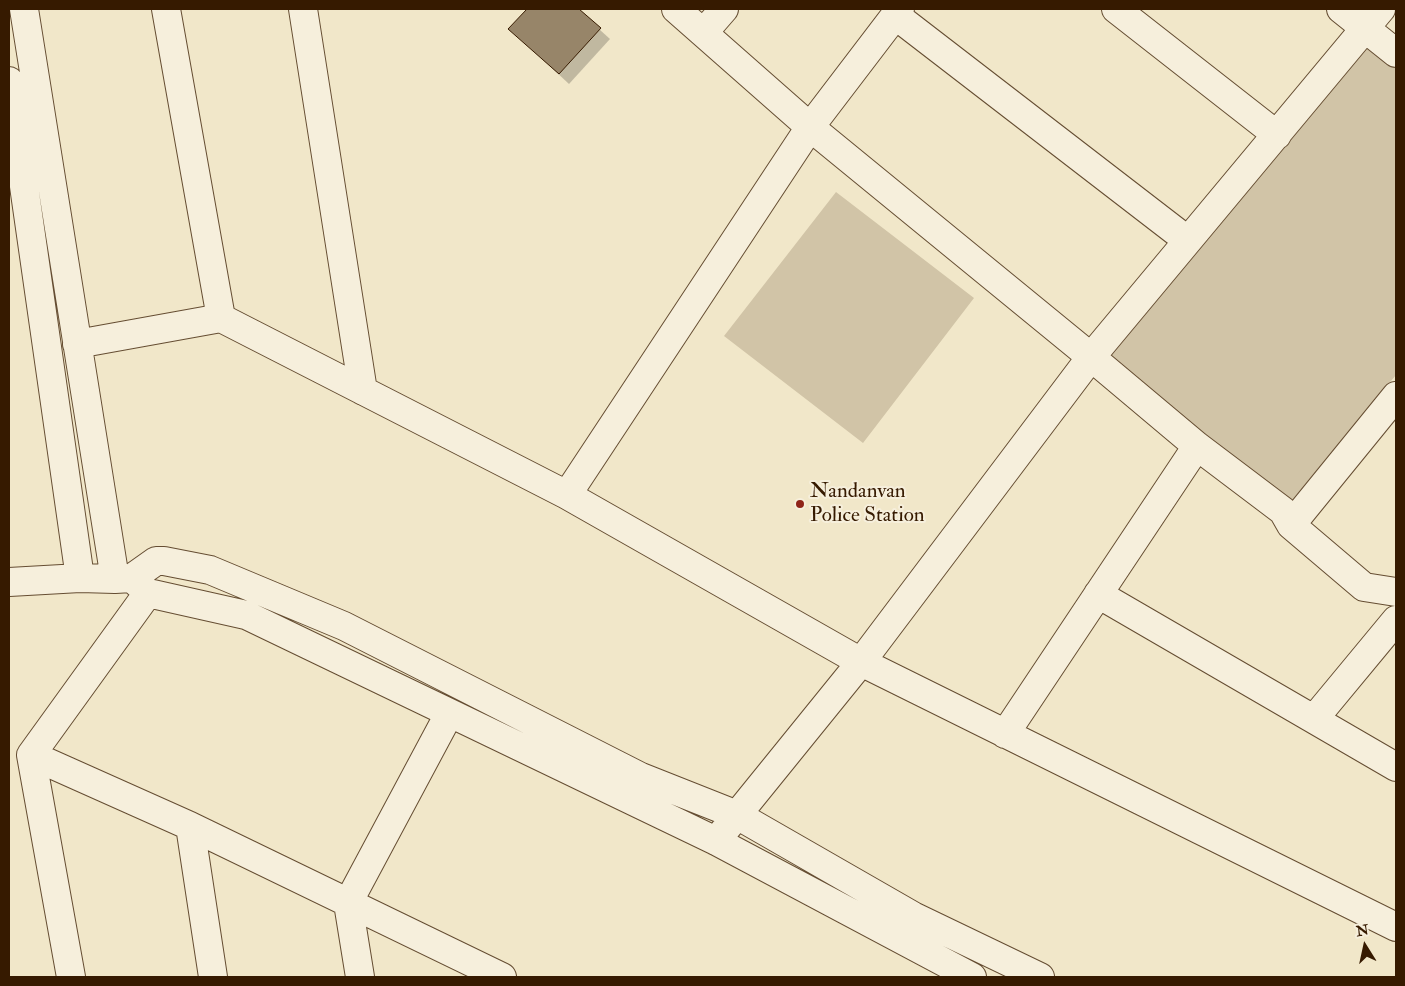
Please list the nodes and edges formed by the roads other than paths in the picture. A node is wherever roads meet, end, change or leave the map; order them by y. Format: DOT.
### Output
graph roads {
  1 [pos="24,9"];
  2 [pos="166,9"];
  3 [pos="303,9"];
  4 [pos="676,9"];
  5 [pos="724,9"];
  6 [pos="1116,9"];
  7 [pos="1341,9"];
  8 [pos="897,12"];
  9 [pos="1373,19"];
  10 [pos="704,32"];
  11 [pos="1396,53"];
  12 [pos="9,81"];
  13 [pos="810,126"];
  14 [pos="1277,135"];
  15 [pos="1187,240"];
  16 [pos="221,318"];
  17 [pos="77,344"];
  18 [pos="1091,357"];
  19 [pos="364,391"];
  20 [pos="1396,396"];
  21 [pos="1197,446"];
  22 [pos="567,495"];
  23 [pos="1291,525"];
  24 [pos="80,578"];
  25 [pos="9,582"];
  26 [pos="132,584"];
  27 [pos="1396,592"];
  28 [pos="1098,594"];
  29 [pos="1396,620"];
  30 [pos="861,662"];
  31 [pos="449,714"];
  32 [pos="1314,719"];
  33 [pos="1005,734"];
  34 [pos="31,755"];
  35 [pos="1396,766"];
  36 [pos="737,815"];
  37 [pos="190,826"];
  38 [pos="716,840"];
  39 [pos="348,903"];
  40 [pos="1396,927"];
  41 [pos="977,947"];
  42 [pos="490,974"];
  43 [pos="965,976"];
  44 [pos="71,977"];
  45 [pos="213,977"];
  46 [pos="360,977"];
  47 [pos="1040,977"];
  1 -- 17 [label="street"];
  2 -- 16 [label="street"];
  3 -- 19 [label="street"];
  4 -- 10 [label="street"];
  5 -- 10 [label="street"];
  6 -- 14 [label="street"];
  7 -- 9 [label="street"];
  8 -- 13 [label="street"];
  8 -- 15 [label="street"];
  9 -- 11 [label="street"];
  9 -- 14 [label="street"];
  10 -- 13 [label="street"];
  12 -- 24 [label="street"];
  13 -- 18 [label="street"];
  13 -- 22 [label="street"];
  14 -- 15 [label="street"];
  15 -- 18 [label="street"];
  16 -- 17 [label="street"];
  16 -- 19 [label="street"];
  17 -- 26 [label="street"];
  18 -- 21 [label="street"];
  18 -- 30 [label="street"];
  19 -- 22 [label="street"];
  20 -- 23 [label="street"];
  21 -- 23 [label="street"];
  21 -- 28 [label="street"];
  22 -- 30 [label="street"];
  23 -- 27 [label="street"];
  24 -- 25 [label="street"];
  24 -- 26 [label="street"];
  26 -- 31 [label="street"];
  26 -- 34 [label="street"];
  26 -- 36 [label="street"];
  28 -- 32 [label="street"];
  28 -- 33 [label="street"];
  29 -- 32 [label="street"];
  30 -- 33 [label="street"];
  30 -- 36 [label="street"];
  31 -- 38 [label="street"];
  31 -- 39 [label="street"];
  32 -- 35 [label="street"];
  33 -- 40 [label="street"];
  34 -- 37 [label="street"];
  34 -- 44 [label="street"];
  36 -- 38 [label="street"];
  36 -- 41 [label="street"];
  37 -- 39 [label="street"];
  37 -- 45 [label="street"];
  38 -- 43 [label="street"];
  39 -- 42 [label="street"];
  39 -- 46 [label="street"];
  41 -- 43 [label="street"];
  41 -- 47 [label="street"];
}
